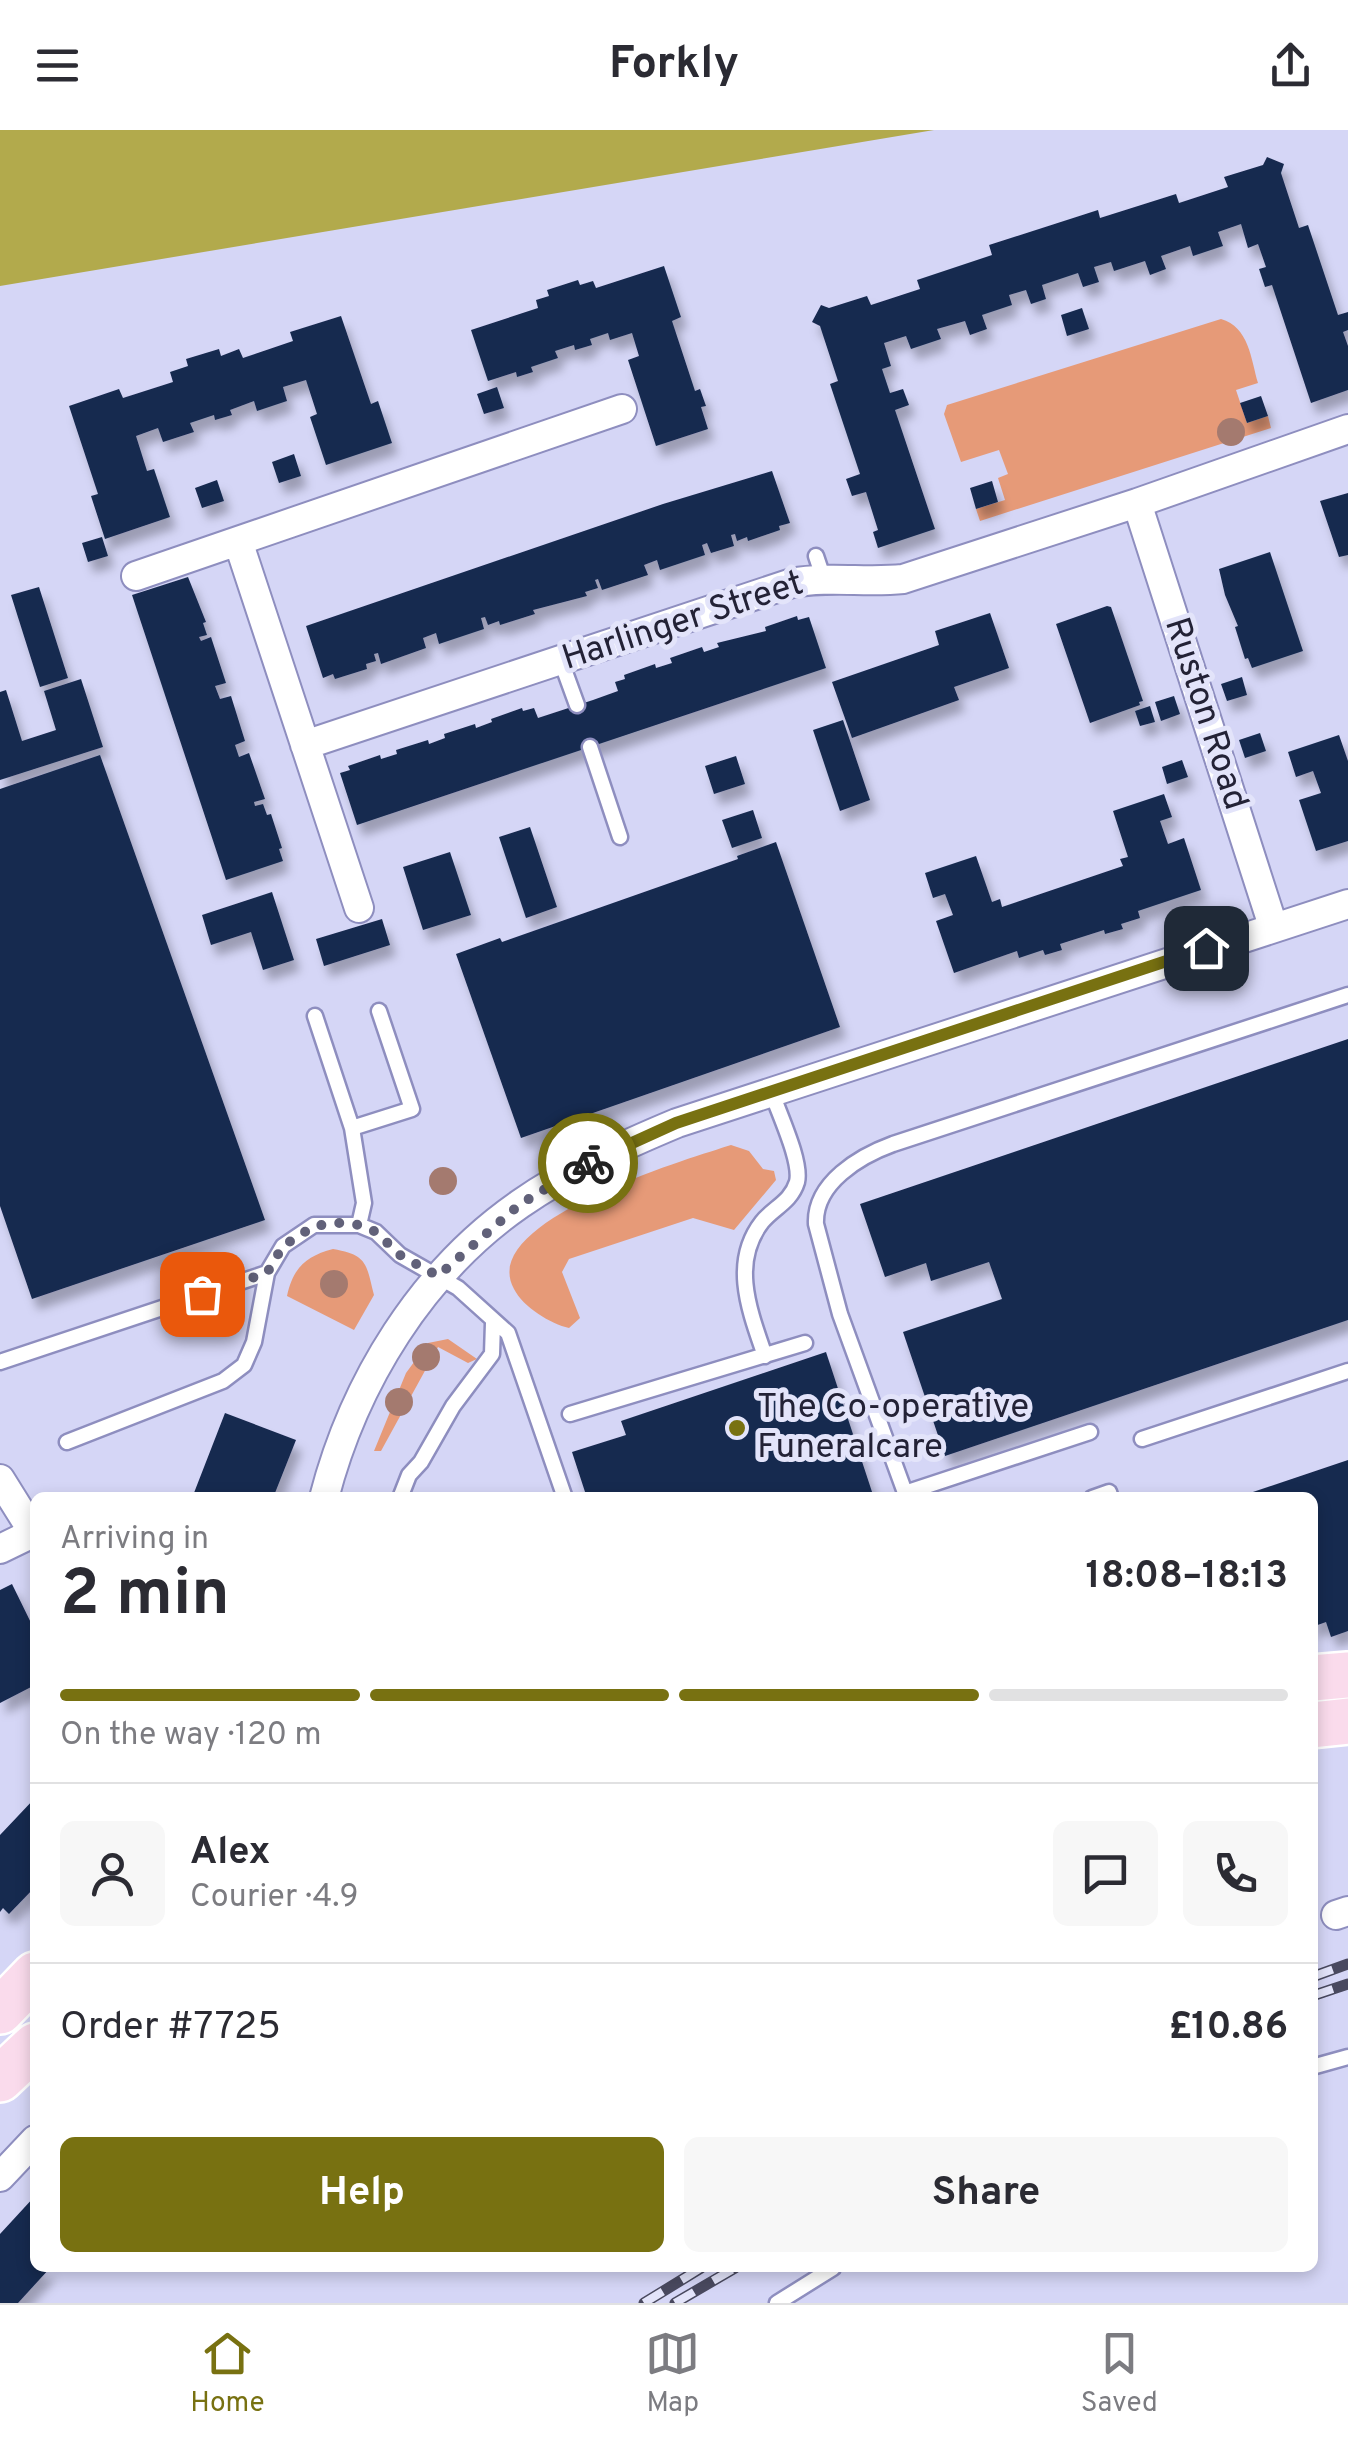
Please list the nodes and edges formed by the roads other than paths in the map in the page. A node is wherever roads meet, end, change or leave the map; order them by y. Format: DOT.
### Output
graph roads {
  1 [pos="622,409"];
  2 [pos="1348,429"];
  3 [pos="1138,503"];
  4 [pos="238,541"];
  5 [pos="136,576"];
  6 [pos="561,661"];
  7 [pos="577,705"];
  8 [pos="305,745"];
  9 [pos="590,747"];
  10 [pos="620,837"];
  11 [pos="1348,904"];
  12 [pos="359,908"];
  13 [pos="1273,926"];
  14 [pos="1348,995"];
  15 [pos="379,1011"];
  16 [pos="315,1016"];
  17 [pos="772,1093"];
  18 [pos="352,1128"];
  19 [pos="360,1225"];
  20 [pos="267,1273"];
  21 [pos="438,1276"];
  22 [pos="493,1322"];
  23 [pos="805,1344"];
  24 [pos="764,1356"];
  25 [pos="0,1362"];
  26 [pos="1348,1371"];
  27 [pos="570,1414"];
  28 [pos="1090,1432"];
  29 [pos="1142,1439"];
  30 [pos="67,1442"];
  31 [pos="0,1479"];
  32 [pos="326,1492"];
  33 [pos="402,1492"];
  34 [pos="563,1492"];
  35 [pos="905,1492"];
  36 [pos="915,1492"];
  37 [pos="30,1528"];
  38 [pos="30,1536"];
  39 [pos="0,1549"];
  40 [pos="1348,1675"];
  41 [pos="1318,1678"];
  42 [pos="1348,1721"];
  43 [pos="1318,1724"];
  44 [pos="30,1980"];
  45 [pos="0,2011"];
  46 [pos="30,2051"];
  47 [pos="1348,2056"];
  48 [pos="1318,2066"];
  49 [pos="0,2078"];
  50 [pos="30,2145"];
  51 [pos="0,2177"];
  52 [pos="826,2272"];
  53 [pos="777,2303"];
  1 -- 4 [label="street"];
  2 -- 3 [label="street, Harlinger Street"];
  3 -- 6 [label="street, Harlinger Street"];
  3 -- 13 [label="street, Ruston Road"];
  4 -- 5 [label="street"];
  4 -- 8 [label="street"];
  6 -- 7 [label="lane"];
  6 -- 8 [label="street, Harlinger Street"];
  8 -- 12 [label="street"];
  9 -- 10 [label="lane"];
  11 -- 13 [label="street"];
  13 -- 17 [label="street"];
  14 -- 35 [label="lane"];
  15 -- 18 [label="lane"];
  16 -- 18 [label="lane"];
  17 -- 21 [label="street"];
  17 -- 24 [label="lane"];
  18 -- 19 [label="lane"];
  19 -- 20 [label="lane"];
  19 -- 21 [label="lane"];
  20 -- 25 [label="lane"];
  20 -- 30 [label="lane"];
  21 -- 22 [label="lane"];
  21 -- 32 [label="street"];
  22 -- 33 [label="lane"];
  22 -- 34 [label="lane"];
  23 -- 24 [label="lane"];
  24 -- 27 [label="lane"];
  26 -- 29 [label="lane"];
  28 -- 36 [label="lane"];
  31 -- 37 [label="street"];
  38 -- 39 [label="street"];
  40 -- 41 [label="main road"];
  42 -- 43 [label="main road"];
  44 -- 45 [label="main road"];
  46 -- 49 [label="main road"];
  47 -- 48 [label="lane"];
  50 -- 51 [label="street"];
  52 -- 53 [label="lane"];
}
